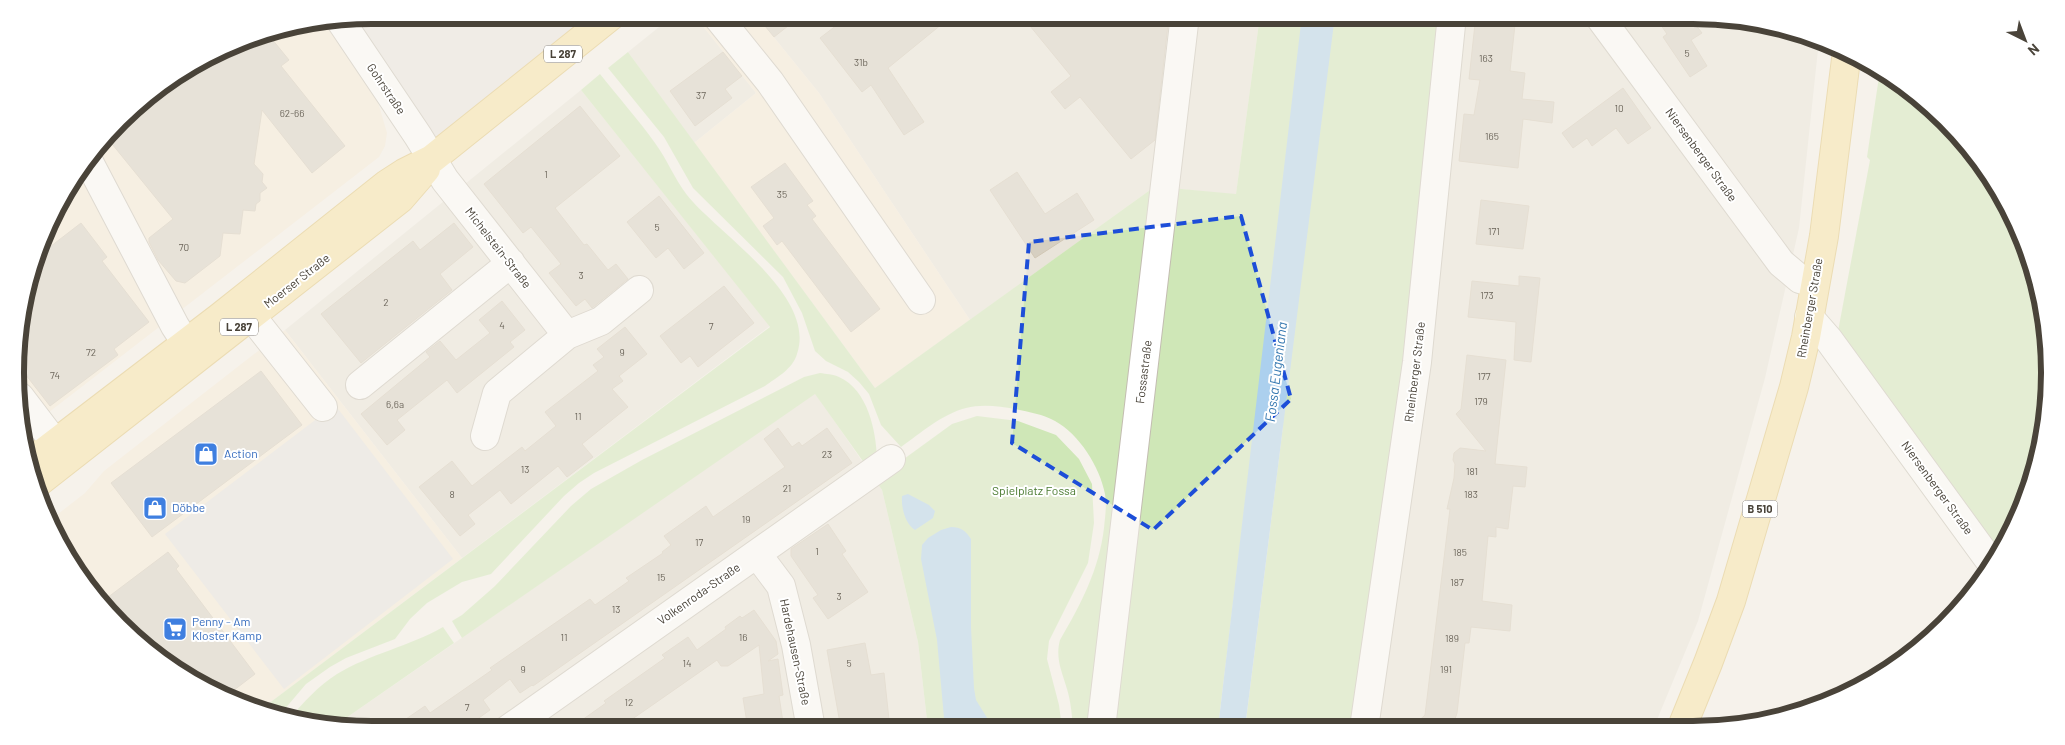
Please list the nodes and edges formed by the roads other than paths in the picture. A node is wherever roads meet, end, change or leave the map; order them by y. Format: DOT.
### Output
graph roads {
  1 [pos="601,24"];
  2 [pos="723,24"];
  3 [pos="1184,24"];
  4 [pos="1451,24"];
  5 [pos="1605,24"];
  6 [pos="343,25"];
  7 [pos="1847,60"];
  8 [pos="432,159"];
  9 [pos="91,167"];
  10 [pos="511,263"];
  11 [pos="1814,283"];
  12 [pos="639,290"];
  13 [pos="921,300"];
  14 [pos="252,317"];
  15 [pos="1809,317"];
  16 [pos="568,336"];
  17 [pos="186,343"];
  18 [pos="360,385"];
  19 [pos="25,404"];
  20 [pos="322,407"];
  21 [pos="485,436"];
  22 [pos="55,443"];
  23 [pos="35,459"];
  24 [pos="891,459"];
  25 [pos="41,481"];
  26 [pos="757,554"];
  27 [pos="1988,558"];
  28 [pos="519,721"];
  29 [pos="810,721"];
  30 [pos="1102,721"];
  31 [pos="1365,721"];
  32 [pos="1684,721"];
  1 -- 8 [label="main road, Moerser Straße / L 287"];
  2 -- 13 [label="street"];
  3 -- 30 [label="street, Fossastraße"];
  4 -- 31 [label="street, Rheinberger Straße"];
  5 -- 11 [label="street, Niersenberger Straße"];
  6 -- 8 [label="street, Gohrstraße"];
  7 -- 11 [label="main road, Rheinberger Straße / B 510"];
  8 -- 10 [label="street, Michelstein-Straße"];
  8 -- 14 [label="main road, Moerser Straße / L 287"];
  8 -- 17 [label="main road, Moerser Straße / L 287"];
  9 -- 17 [label="street"];
  10 -- 16 [label="street, Michelstein-Straße"];
  10 -- 18 [label="street"];
  11 -- 15 [label="main road, Rheinberger Straße / B 510"];
  12 -- 16 [label="street"];
  14 -- 20 [label="street"];
  14 -- 25 [label="main road, Moerser Straße / L 287"];
  15 -- 27 [label="street, Niersenberger Straße"];
  15 -- 32 [label="main road, Rheinberger Straße / B 510"];
  16 -- 21 [label="street"];
  17 -- 22 [label="main road, Moerser Straße / L 287"];
  19 -- 22 [label="street"];
  22 -- 23 [label="main road, Moerser Straße / L 287"];
  24 -- 26 [label="street, Volkenroda-Straße"];
  26 -- 28 [label="street, Volkenroda-Straße"];
  26 -- 29 [label="street, Hardehausen-Straße"];
}
